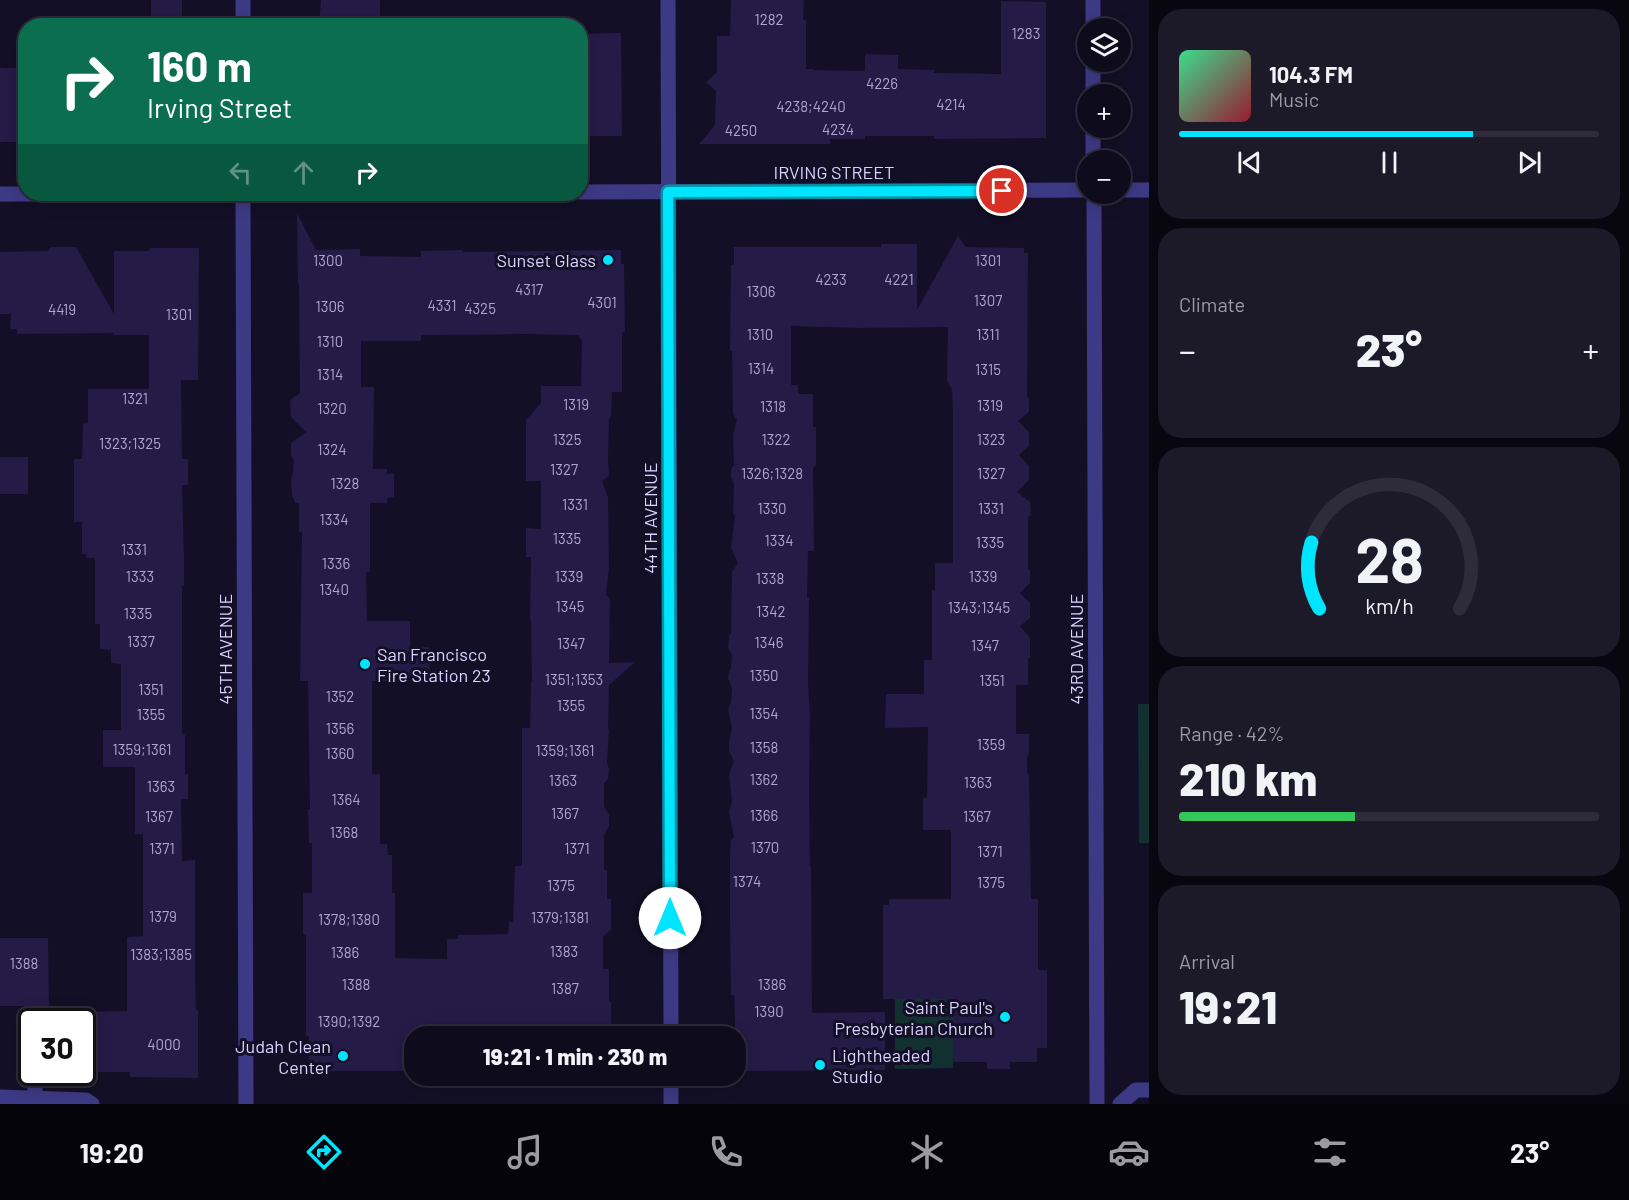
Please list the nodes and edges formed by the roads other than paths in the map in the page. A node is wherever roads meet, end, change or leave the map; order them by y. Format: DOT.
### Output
graph roads {
  1 [pos="243,0"];
  2 [pos="668,0"];
  3 [pos="1093,0"];
  4 [pos="243,18"];
  5 [pos="1093,18"];
  6 [pos="1077,190"];
  7 [pos="1131,190"];
  8 [pos="1149,190"];
  9 [pos="588,192"];
  10 [pos="668,192"];
  11 [pos="0,194"];
  12 [pos="18,194"];
  13 [pos="243,201"];
  14 [pos="1094,204"];
  15 [pos="671,1026"];
  16 [pos="35,1086"];
  17 [pos="671,1086"];
  18 [pos="1149,1090"];
  19 [pos="0,1097"];
  20 [pos="35,1099"];
  21 [pos="92,1104"];
  22 [pos="246,1104"];
  23 [pos="671,1104"];
  24 [pos="1097,1104"];
  25 [pos="1120,1104"];
  1 -- 4 [label="street"];
  2 -- 10 [label="street, 44TH AVENUE"];
  3 -- 5 [label="street"];
  6 -- 10 [label="street, IRVING STREET"];
  7 -- 8 [label="street"];
  9 -- 10 [label="street, IRVING STREET"];
  10 -- 15 [label="street, 44TH AVENUE"];
  11 -- 12 [label="street"];
  13 -- 22 [label="street, 45TH AVENUE"];
  14 -- 24 [label="street, 43RD AVENUE"];
  16 -- 20 [label="street"];
  17 -- 23 [label="street"];
  18 -- 25 [label="street"];
  19 -- 20 [label="street"];
  20 -- 21 [label="street"];
}
